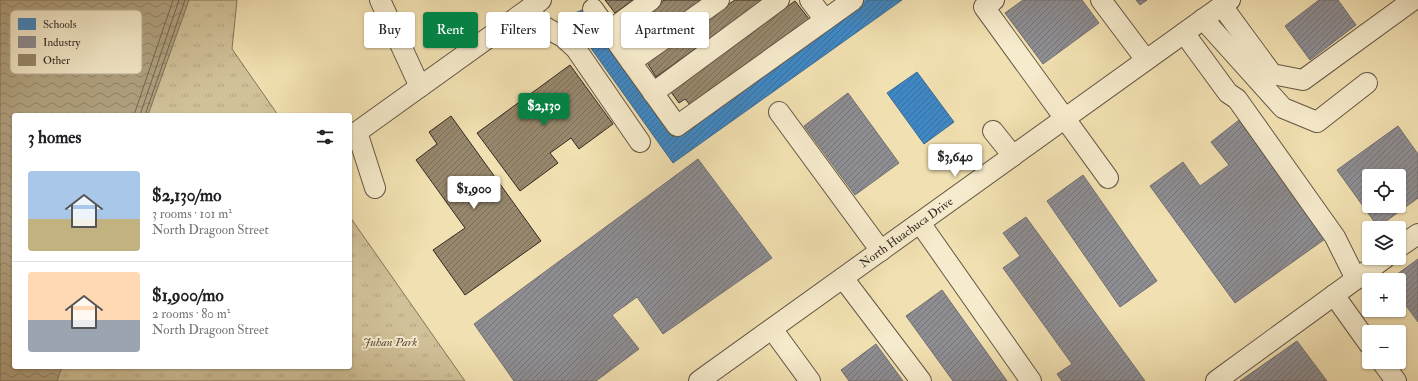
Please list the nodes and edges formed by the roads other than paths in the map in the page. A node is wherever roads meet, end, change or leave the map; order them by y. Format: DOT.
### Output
graph roads {
  1 [pos="380,0"];
  2 [pos="651,0"];
  3 [pos="719,0"];
  4 [pos="779,0"];
  5 [pos="810,0"];
  6 [pos="853,0"];
  7 [pos="994,0"];
  8 [pos="1101,0"];
  9 [pos="1413,0"];
  10 [pos="1221,3"];
  11 [pos="535,4"];
  12 [pos="593,9"];
  13 [pos="595,12"];
  14 [pos="1203,19"];
  15 [pos="825,20"];
  16 [pos="613,28"];
  17 [pos="1184,33"];
  18 [pos="613,37"];
  19 [pos="1146,60"];
  20 [pos="631,62"];
  21 [pos="1367,83"];
  22 [pos="420,87"];
  23 [pos="653,93"];
  24 [pos="779,112"];
  25 [pos="1065,118"];
  26 [pos="993,131"];
  27 [pos="640,142"];
  28 [pos="1013,156"];
  29 [pos="1108,178"];
  30 [pos="375,188"];
  31 [pos="920,223"];
  32 [pos="1418,234"];
  33 [pos="1406,242"];
  34 [pos="880,251"];
  35 [pos="1375,265"];
  36 [pos="844,278"];
  37 [pos="1356,279"];
  38 [pos="1334,295"];
  39 [pos="772,329"];
  40 [pos="1362,334"];
  41 [pos="1387,369"];
  42 [pos="699,381"];
  43 [pos="810,381"];
  44 [pos="921,381"];
  45 [pos="1031,381"];
  46 [pos="1216,381"];
  47 [pos="1396,381"];
  1 -- 22 [label="street"];
  2 -- 16 [label="street"];
  3 -- 20 [label="street"];
  4 -- 23 [label="street"];
  5 -- 15 [label="street"];
  6 -- 15 [label="street"];
  7 -- 25 [label="street"];
  8 -- 19 [label="street"];
  9 -- 10 [label="street"];
  10 -- 14 [label="street, North Huachuca Drive"];
  11 -- 22 [label="street"];
  11 -- 27 [label="street"];
  12 -- 13 [label="street"];
  14 -- 17 [label="street, North Huachuca Drive"];
  14 -- 21 [label="street"];
  15 -- 23 [label="street"];
  17 -- 19 [label="street, North Huachuca Drive"];
  17 -- 37 [label="street"];
  18 -- 20 [label="street"];
  19 -- 25 [label="street, North Huachuca Drive"];
  20 -- 23 [label="street"];
  22 -- 30 [label="street"];
  24 -- 34 [label="street"];
  25 -- 28 [label="street, North Huachuca Drive"];
  25 -- 29 [label="street"];
  26 -- 28 [label="street"];
  28 -- 31 [label="street, North Huachuca Drive"];
  31 -- 34 [label="street, North Huachuca Drive"];
  31 -- 45 [label="street"];
  32 -- 33 [label="street"];
  34 -- 36 [label="street, North Huachuca Drive"];
  35 -- 37 [label="street"];
  36 -- 39 [label="street, North Huachuca Drive"];
  36 -- 44 [label="street"];
  37 -- 38 [label="street"];
  38 -- 40 [label="street"];
  38 -- 46 [label="street"];
  39 -- 42 [label="street, North Huachuca Drive"];
  39 -- 43 [label="street"];
  41 -- 47 [label="street"];
}
